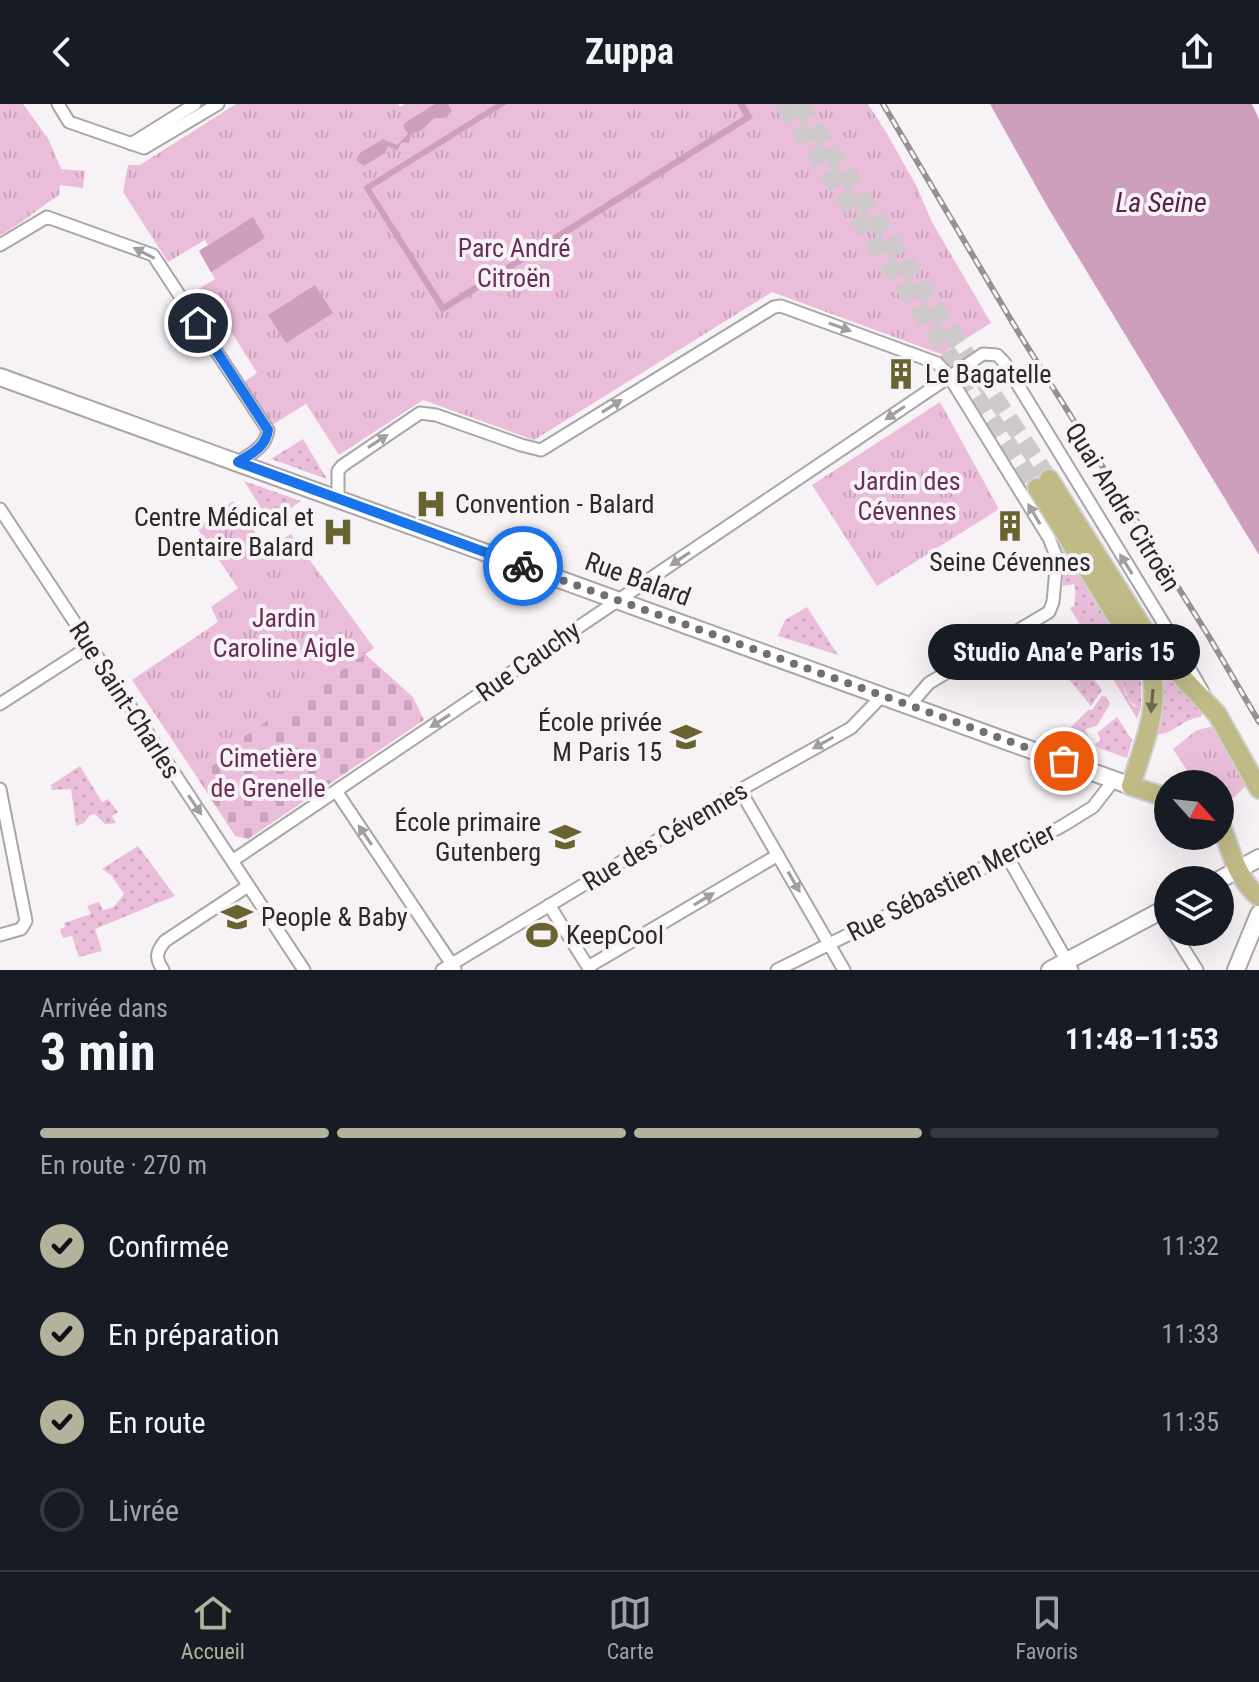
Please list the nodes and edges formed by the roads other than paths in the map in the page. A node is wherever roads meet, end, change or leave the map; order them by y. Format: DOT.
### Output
graph roads {
  1 [pos="58,104"];
  2 [pos="195,104"];
  3 [pos="218,104"];
  4 [pos="131,144"];
  5 [pos="0,245"];
  6 [pos="983,354"];
  7 [pos="949,376"];
  8 [pos="0,377"];
  9 [pos="238,462"];
  10 [pos="338,499"];
  11 [pos="0,509"];
  12 [pos="621,600"];
  13 [pos="90,646"];
  14 [pos="883,695"];
  15 [pos="1207,702"];
  16 [pos="0,704"];
  17 [pos="910,705"];
  18 [pos="1122,783"];
  19 [pos="0,789"];
  20 [pos="1259,789"];
  21 [pos="740,790"];
  22 [pos="336,791"];
  23 [pos="1154,793"];
  24 [pos="1230,850"];
  25 [pos="778,855"];
  26 [pos="1007,856"];
  27 [pos="1259,858"];
  28 [pos="232,861"];
  29 [pos="1238,870"];
  30 [pos="1234,872"];
  31 [pos="248,886"];
  32 [pos="1259,897"];
  33 [pos="549,905"];
  34 [pos="1259,914"];
  35 [pos="1154,920"];
  36 [pos="0,935"];
  37 [pos="830,943"];
  38 [pos="1182,946"];
  39 [pos="1070,965"];
  40 [pos="450,968"];
  41 [pos="589,968"];
  42 [pos="163,970"];
  43 [pos="304,970"];
  44 [pos="777,970"];
  45 [pos="844,970"];
  46 [pos="1050,970"];
  47 [pos="1197,970"];
  48 [pos="1236,970"];
  1 -- 4 [label="street"];
  2 -- 4 [label="street"];
  3 -- 4 [label="street"];
  9 -- 5 [label="street, one-way"];
  6 -- 7 [label="street, Rue Cauchy"];
  15 -- 6 [label="street, Quai André Citroën, one-way"];
  10 -- 7 [label="street, one-way"];
  7 -- 12 [label="street, Rue Cauchy, one-way"];
  17 -- 7 [label="street, one-way"];
  8 -- 9 [label="street, Rue Balard"];
  9 -- 10 [label="street, Rue Balard"];
  10 -- 12 [label="street, Rue Balard"];
  11 -- 13 [label="street, Rue Saint-Charles"];
  12 -- 14 [label="street, Rue Balard"];
  12 -- 22 [label="street, Rue Cauchy, one-way"];
  13 -- 16 [label="street"];
  13 -- 28 [label="street, Rue Saint-Charles, one-way"];
  14 -- 17 [label="street, Rue Balard"];
  14 -- 21 [label="street, Rue des Cévennes, one-way"];
  15 -- 18 [label="main road, Quai André Citroën, one-way"];
  15 -- 20 [label="main road, Quai André Citroën"];
  17 -- 18 [label="street, Rue Balard"];
  18 -- 23 [label="main road, Rue Balard"];
  18 -- 26 [label="street, Rue Sébastien Mercier"];
  19 -- 36 [label="street"];
  21 -- 25 [label="street"];
  21 -- 33 [label="street, Rue des Cévennes"];
  22 -- 28 [label="street, Rue Cauchy"];
  40 -- 22 [label="street, one-way"];
  24 -- 29 [label="main road"];
  25 -- 37 [label="street, one-way"];
  41 -- 25 [label="street, one-way"];
  26 -- 37 [label="street, Rue Sébastien Mercier"];
  26 -- 39 [label="street"];
  27 -- 29 [label="street"];
  28 -- 31 [label="street, Rue Saint-Charles"];
  29 -- 30 [label="street"];
  29 -- 32 [label="main road"];
  31 -- 42 [label="street"];
  31 -- 43 [label="street, Rue Saint-Charles"];
  33 -- 40 [label="street, Rue des Cévennes"];
  33 -- 41 [label="street"];
  34 -- 48 [label="street"];
  35 -- 39 [label="street"];
  37 -- 44 [label="street, Rue Sébastien Mercier"];
  37 -- 45 [label="street"];
  38 -- 47 [label="street"];
  39 -- 46 [label="street"];
}
